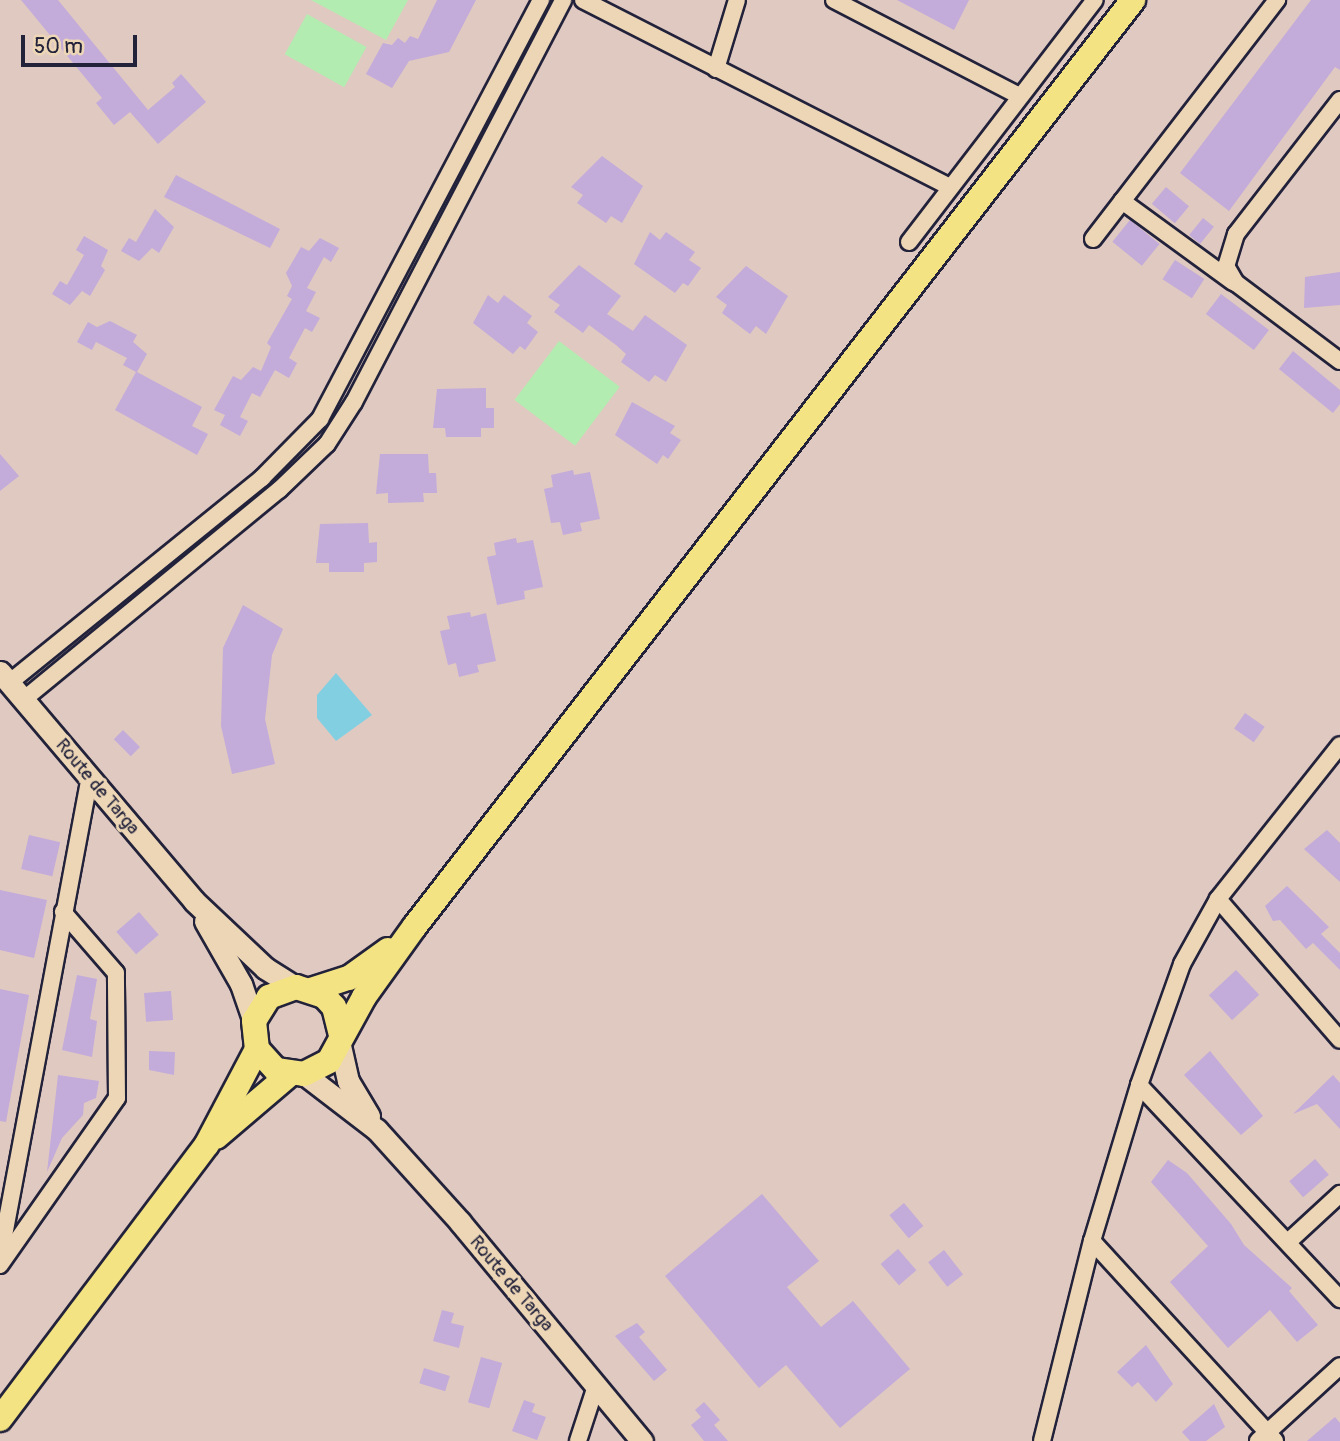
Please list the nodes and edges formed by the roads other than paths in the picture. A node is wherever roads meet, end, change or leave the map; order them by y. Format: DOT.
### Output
graph roads {
  1 [pos="541,0"];
  2 [pos="563,0"];
  3 [pos="583,0"];
  4 [pos="737,0"];
  5 [pos="834,0"];
  6 [pos="1133,0"];
  7 [pos="1277,0"];
  8 [pos="1091,1"];
  9 [pos="716,68"];
  10 [pos="1019,96"];
  11 [pos="1340,100"];
  12 [pos="950,187"];
  13 [pos="1122,201"];
  14 [pos="1093,239"];
  15 [pos="909,242"];
  16 [pos="1236,283"];
  17 [pos="1340,361"];
  18 [pos="5,677"];
  19 [pos="23,700"];
  20 [pos="1338,754"];
  21 [pos="90,778"];
  22 [pos="1218,899"];
  23 [pos="194,901"];
  24 [pos="63,912"];
  25 [pos="415,926"];
  26 [pos="303,988"];
  27 [pos="254,1021"];
  28 [pos="340,1038"];
  29 [pos="1340,1040"];
  30 [pos="257,1049"];
  31 [pos="297,1074"];
  32 [pos="1139,1085"];
  33 [pos="377,1130"];
  34 [pos="207,1144"];
  35 [pos="1340,1195"];
  36 [pos="1092,1241"];
  37 [pos="1288,1242"];
  38 [pos="0,1257"];
  39 [pos="0,1265"];
  40 [pos="1340,1299"];
  41 [pos="1340,1366"];
  42 [pos="596,1386"];
  43 [pos="0,1419"];
  44 [pos="1267,1438"];
  45 [pos="578,1441"];
  46 [pos="642,1441"];
  47 [pos="1042,1441"];
  1 -- 18 [label="street"];
  2 -- 19 [label="street"];
  3 -- 9 [label="street"];
  4 -- 9 [label="street"];
  5 -- 10 [label="street"];
  6 -- 25 [label="main road"];
  7 -- 13 [label="street"];
  8 -- 10 [label="street"];
  9 -- 12 [label="street"];
  10 -- 12 [label="street"];
  11 -- 16 [label="street"];
  12 -- 15 [label="street"];
  13 -- 14 [label="street"];
  13 -- 16 [label="street"];
  16 -- 17 [label="street"];
  18 -- 19 [label="main road, Route de Targa"];
  19 -- 21 [label="main road, Route de Targa"];
  20 -- 22 [label="street"];
  21 -- 23 [label="main road, Route de Targa"];
  21 -- 24 [label="street"];
  22 -- 29 [label="street"];
  22 -- 32 [label="street"];
  23 -- 26 [label="main road, Route de Targa"];
  23 -- 27 [label="main road, Route de Targa"];
  24 -- 38 [label="street"];
  24 -- 39 [label="street"];
  25 -- 26 [label="main road"];
  25 -- 28 [label="main road"];
  26 -- 27 [label="main road"];
  26 -- 28 [label="main road"];
  27 -- 30 [label="main road"];
  28 -- 31 [label="main road"];
  28 -- 33 [label="main road, Route de Targa"];
  30 -- 31 [label="main road"];
  30 -- 34 [label="main road"];
  31 -- 33 [label="main road, Route de Targa"];
  31 -- 34 [label="main road"];
  32 -- 36 [label="street"];
  32 -- 37 [label="street"];
  33 -- 42 [label="main road, Route de Targa"];
  34 -- 43 [label="main road"];
  35 -- 37 [label="street"];
  36 -- 44 [label="street"];
  36 -- 47 [label="street"];
  37 -- 40 [label="street"];
  41 -- 44 [label="street"];
  42 -- 45 [label="street"];
  42 -- 46 [label="main road, Route de Targa"];
}
